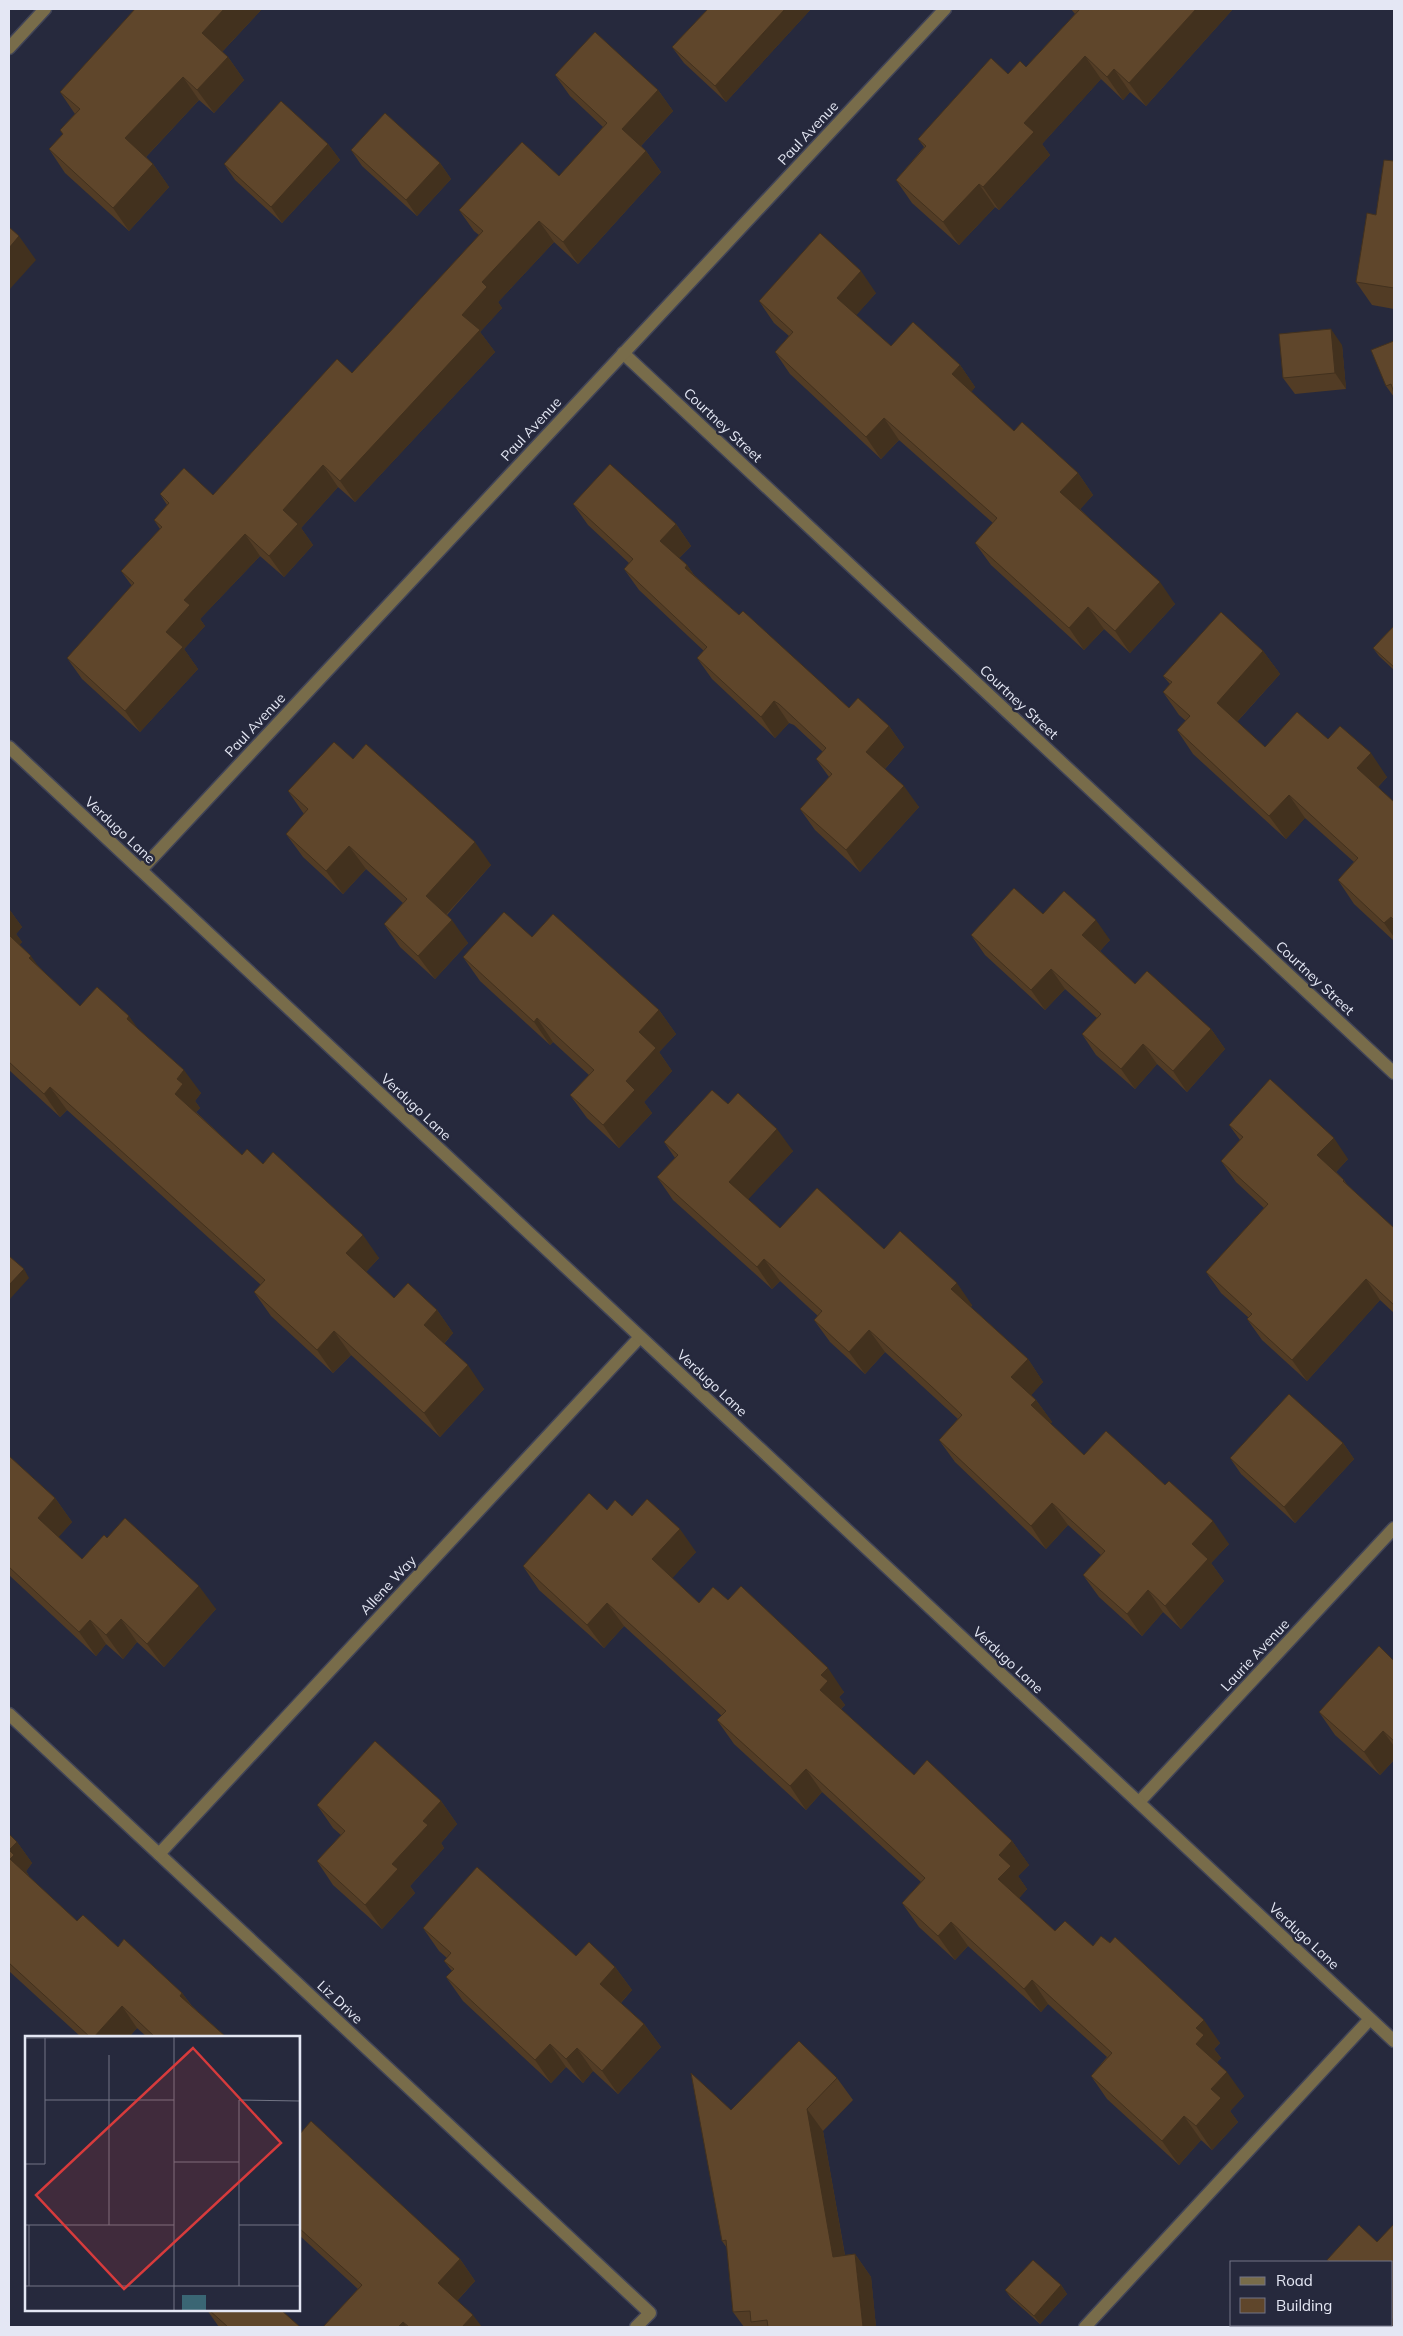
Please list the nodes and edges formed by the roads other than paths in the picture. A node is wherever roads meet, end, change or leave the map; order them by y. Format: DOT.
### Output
graph roads {
  1 [pos="45,9"];
  2 [pos="945,9"];
  3 [pos="9,48"];
  4 [pos="623,353"];
  5 [pos="9,747"];
  6 [pos="140,870"];
  7 [pos="1394,1073"];
  8 [pos="640,1337"];
  9 [pos="1394,1528"];
  10 [pos="9,1714"];
  11 [pos="1138,1802"];
  12 [pos="158,1854"];
  13 [pos="1370,2019"];
  14 [pos="1394,2041"];
  15 [pos="636,2327"];
  16 [pos="1085,2327"];
  1 -- 3 [label="street"];
  2 -- 4 [label="street, Paul Avenue"];
  4 -- 6 [label="street, Paul Avenue"];
  4 -- 7 [label="street, Courtney Street"];
  5 -- 6 [label="street, Verdugo Lane"];
  6 -- 8 [label="street, Verdugo Lane"];
  8 -- 11 [label="street, Verdugo Lane"];
  8 -- 12 [label="street, Allene Way"];
  9 -- 11 [label="street, Laurie Avenue"];
  10 -- 12 [label="street, Liz Drive"];
  11 -- 13 [label="street, Verdugo Lane"];
  12 -- 15 [label="street, Liz Drive"];
  13 -- 14 [label="street, Verdugo Lane"];
  13 -- 16 [label="street"];
}
